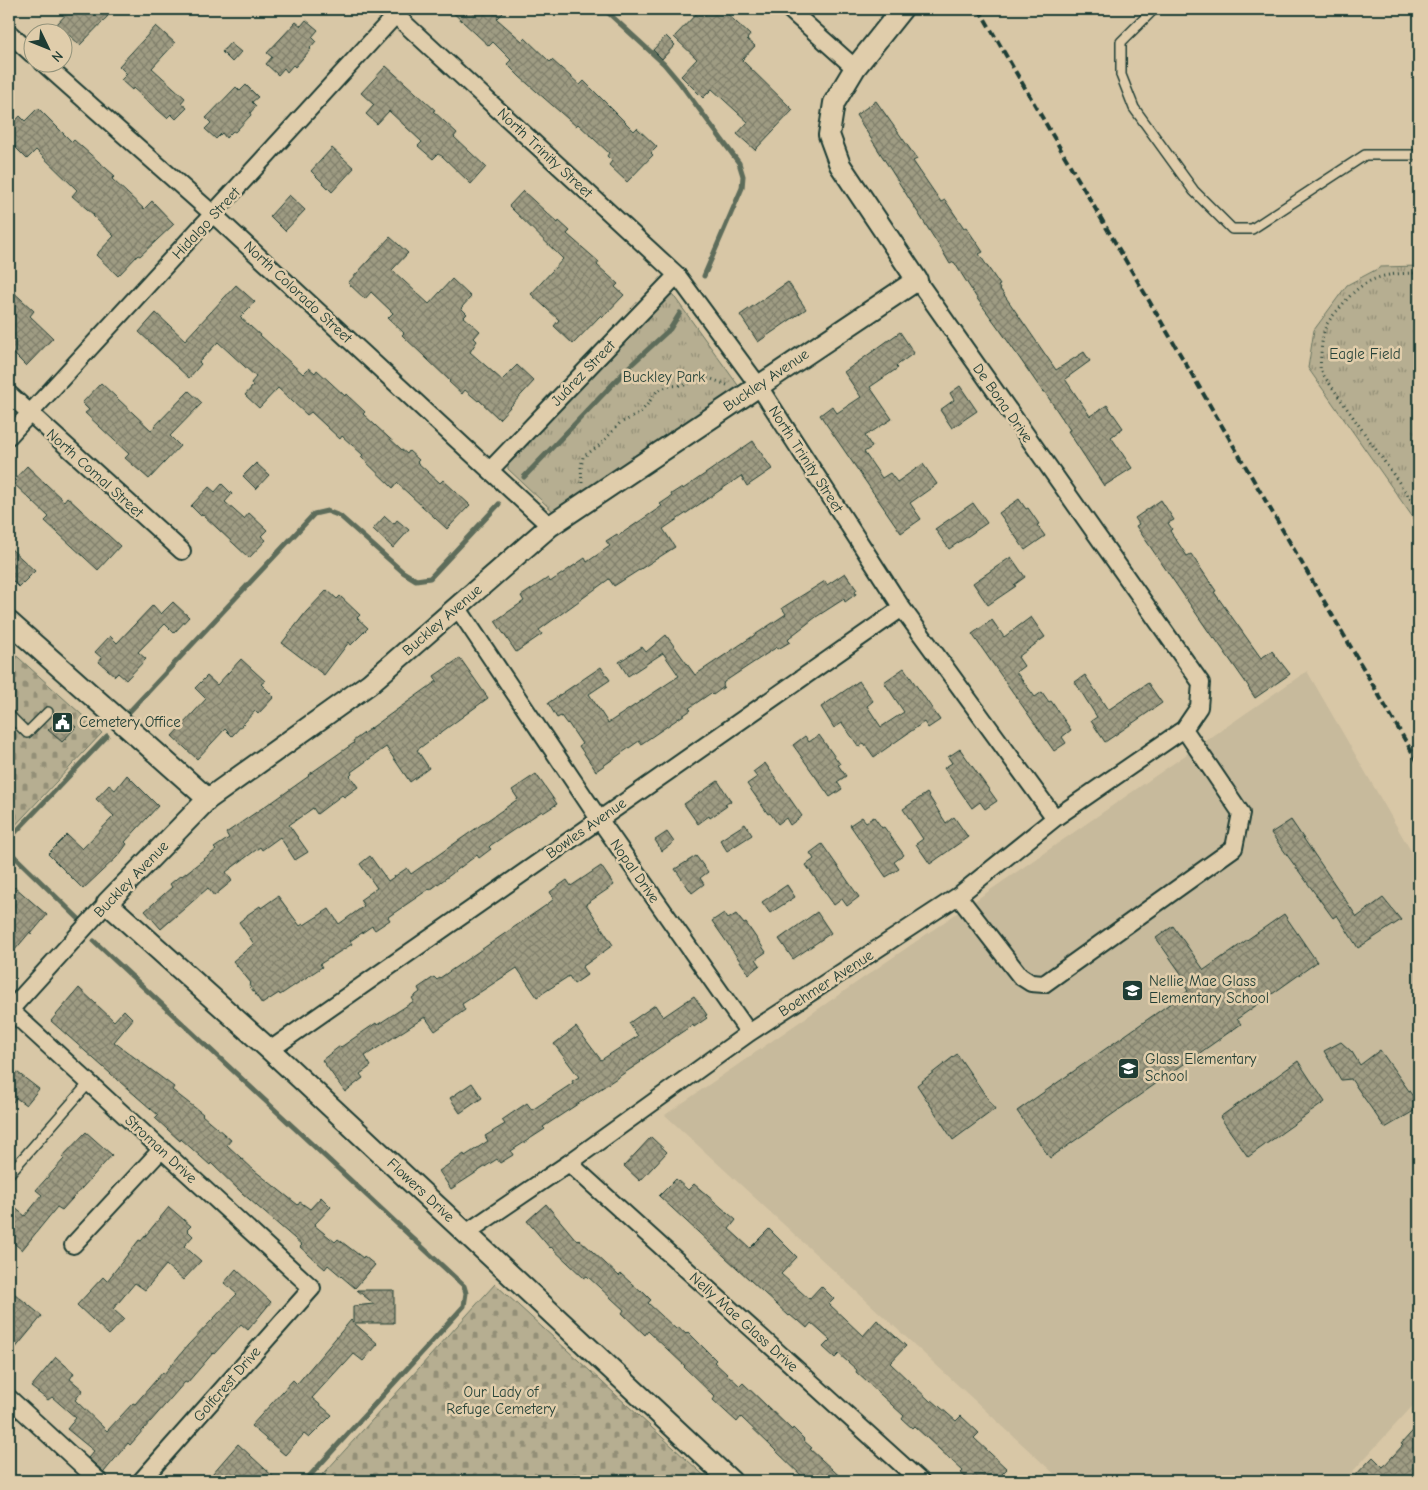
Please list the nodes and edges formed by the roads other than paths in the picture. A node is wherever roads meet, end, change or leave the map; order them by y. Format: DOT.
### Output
graph roads {
  1 [pos="789,9"];
  2 [pos="902,9"];
  3 [pos="1151,9"];
  4 [pos="395,11"];
  5 [pos="9,33"];
  6 [pos="22,45"];
  7 [pos="855,68"];
  8 [pos="53,72"];
  9 [pos="1419,155"];
  10 [pos="214,214"];
  11 [pos="677,275"];
  12 [pos="917,280"];
  13 [pos="758,385"];
  14 [pos="9,394"];
  15 [pos="30,414"];
  16 [pos="9,436"];
  17 [pos="490,470"];
  18 [pos="550,526"];
  19 [pos="182,552"];
  20 [pos="456,607"];
  21 [pos="902,608"];
  22 [pos="9,622"];
  23 [pos="48,712"];
  24 [pos="9,715"];
  25 [pos="1184,729"];
  26 [pos="208,799"];
  27 [pos="1055,818"];
  28 [pos="599,819"];
  29 [pos="958,896"];
  30 [pos="106,903"];
  31 [pos="9,1011"];
  32 [pos="749,1033"];
  33 [pos="270,1050"];
  34 [pos="90,1083"];
  35 [pos="162,1149"];
  36 [pos="569,1163"];
  37 [pos="9,1174"];
  38 [pos="466,1233"];
  39 [pos="73,1245"];
  40 [pos="312,1288"];
  41 [pos="9,1398"];
  42 [pos="99,1481"];
  43 [pos="141,1481"];
  44 [pos="731,1481"];
  45 [pos="920,1481"];
  1 -- 7 [label="street"];
  2 -- 7 [label="street, De Bona Drive"];
  3 -- 9 [label="lane"];
  4 -- 10 [label="street, Hidalgo Street"];
  4 -- 11 [label="street, North Trinity Street"];
  5 -- 6 [label="street"];
  7 -- 12 [label="street, De Bona Drive"];
  8 -- 10 [label="street, North Colorado Street"];
  10 -- 15 [label="street, Hidalgo Street"];
  10 -- 17 [label="street, North Colorado Street"];
  11 -- 13 [label="street, North Trinity Street"];
  11 -- 17 [label="street, Juárez Street"];
  12 -- 13 [label="street, Buckley Avenue"];
  12 -- 25 [label="street, De Bona Drive"];
  13 -- 18 [label="street, Buckley Avenue"];
  13 -- 21 [label="street, North Trinity Street"];
  14 -- 15 [label="street, North Comal Street"];
  15 -- 16 [label="street, Hidalgo Street"];
  15 -- 19 [label="street, North Comal Street"];
  17 -- 18 [label="street, North Colorado Street"];
  18 -- 20 [label="street, Buckley Avenue"];
  20 -- 26 [label="street, Buckley Avenue"];
  20 -- 28 [label="street, Nopal Drive"];
  21 -- 27 [label="street, North Trinity Street"];
  21 -- 28 [label="street, Bowles Avenue"];
  22 -- 26 [label="street"];
  23 -- 24 [label="lane"];
  25 -- 27 [label="street, Boehmer Avenue"];
  25 -- 29 [label="street"];
  26 -- 30 [label="street, Buckley Avenue"];
  27 -- 29 [label="street, Boehmer Avenue"];
  28 -- 32 [label="street, Nopal Drive"];
  28 -- 33 [label="street, Bowles Avenue"];
  29 -- 32 [label="street, Boehmer Avenue"];
  30 -- 31 [label="street, Buckley Avenue"];
  30 -- 33 [label="street, Flowers Drive"];
  31 -- 34 [label="street, Stroman Drive"];
  32 -- 36 [label="street, Boehmer Avenue"];
  33 -- 38 [label="street, Flowers Drive"];
  34 -- 35 [label="street, Stroman Drive"];
  34 -- 37 [label="lane"];
  35 -- 39 [label="street"];
  35 -- 40 [label="street, Stroman Drive"];
  36 -- 38 [label="street, Boehmer Avenue"];
  36 -- 45 [label="street, Nelly Mae Glass Drive"];
  38 -- 44 [label="street, Flowers Drive"];
  40 -- 43 [label="street, Golfcrest Drive"];
  41 -- 42 [label="street"];
}
